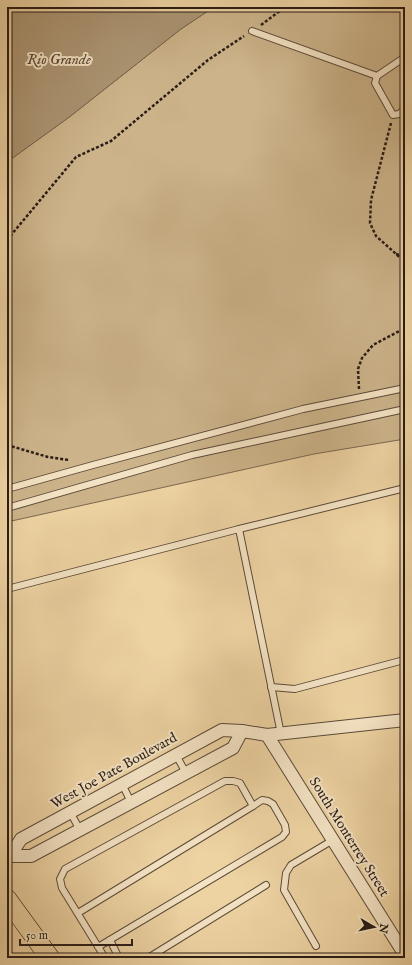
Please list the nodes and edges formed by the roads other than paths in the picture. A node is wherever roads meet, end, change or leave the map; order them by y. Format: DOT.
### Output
graph roads {
  1 [pos="252,31"];
  2 [pos="405,57"];
  3 [pos="377,76"];
  4 [pos="405,109"];
  5 [pos="405,388"];
  6 [pos="405,409"];
  7 [pos="405,488"];
  8 [pos="7,489"];
  9 [pos="7,508"];
  10 [pos="239,529"];
  11 [pos="7,589"];
  12 [pos="404,660"];
  13 [pos="271,687"];
  14 [pos="405,720"];
  15 [pos="242,731"];
  16 [pos="281,734"];
  17 [pos="267,735"];
  18 [pos="176,755"];
  19 [pos="186,773"];
  20 [pos="122,784"];
  21 [pos="131,802"];
  22 [pos="253,806"];
  23 [pos="70,812"];
  24 [pos="80,830"];
  25 [pos="333,840"];
  26 [pos="9,857"];
  27 [pos="266,884"];
  28 [pos="7,899"];
  29 [pos="78,913"];
  30 [pos="110,940"];
  31 [pos="316,946"];
  32 [pos="98,947"];
  33 [pos="405,955"];
  34 [pos="50,958"];
  35 [pos="105,958"];
  36 [pos="119,958"];
  37 [pos="148,958"];
  1 -- 3 [label="lane"];
  2 -- 3 [label="lane"];
  3 -- 4 [label="lane"];
  5 -- 8 [label="lane"];
  6 -- 9 [label="lane"];
  7 -- 10 [label="lane"];
  10 -- 11 [label="lane"];
  10 -- 13 [label="lane"];
  12 -- 13 [label="lane"];
  13 -- 16 [label="lane"];
  14 -- 16 [label="street, West Joe Pate Boulevard"];
  15 -- 17 [label="street, West Joe Pate Boulevard"];
  15 -- 18 [label="street, West Joe Pate Boulevard"];
  15 -- 19 [label="street, West Joe Pate Boulevard"];
  16 -- 17 [label="street, West Joe Pate Boulevard"];
  17 -- 25 [label="street, South Monterrey Street"];
  18 -- 19 [label="lane"];
  18 -- 20 [label="street, West Joe Pate Boulevard"];
  19 -- 21 [label="street, West Joe Pate Boulevard"];
  20 -- 21 [label="lane"];
  20 -- 23 [label="street, West Joe Pate Boulevard"];
  21 -- 24 [label="street, West Joe Pate Boulevard"];
  22 -- 29 [label="lane"];
  22 -- 29 [label="lane"];
  22 -- 30 [label="lane"];
  23 -- 24 [label="lane"];
  23 -- 26 [label="street, West Joe Pate Boulevard"];
  24 -- 26 [label="street, West Joe Pate Boulevard"];
  25 -- 31 [label="lane"];
  25 -- 33 [label="street, South Monterrey Street"];
  27 -- 37 [label="lane"];
  28 -- 34 [label="main road"];
  29 -- 32 [label="lane"];
  30 -- 32 [label="lane"];
  30 -- 36 [label="lane"];
  32 -- 35 [label="lane"];
}
